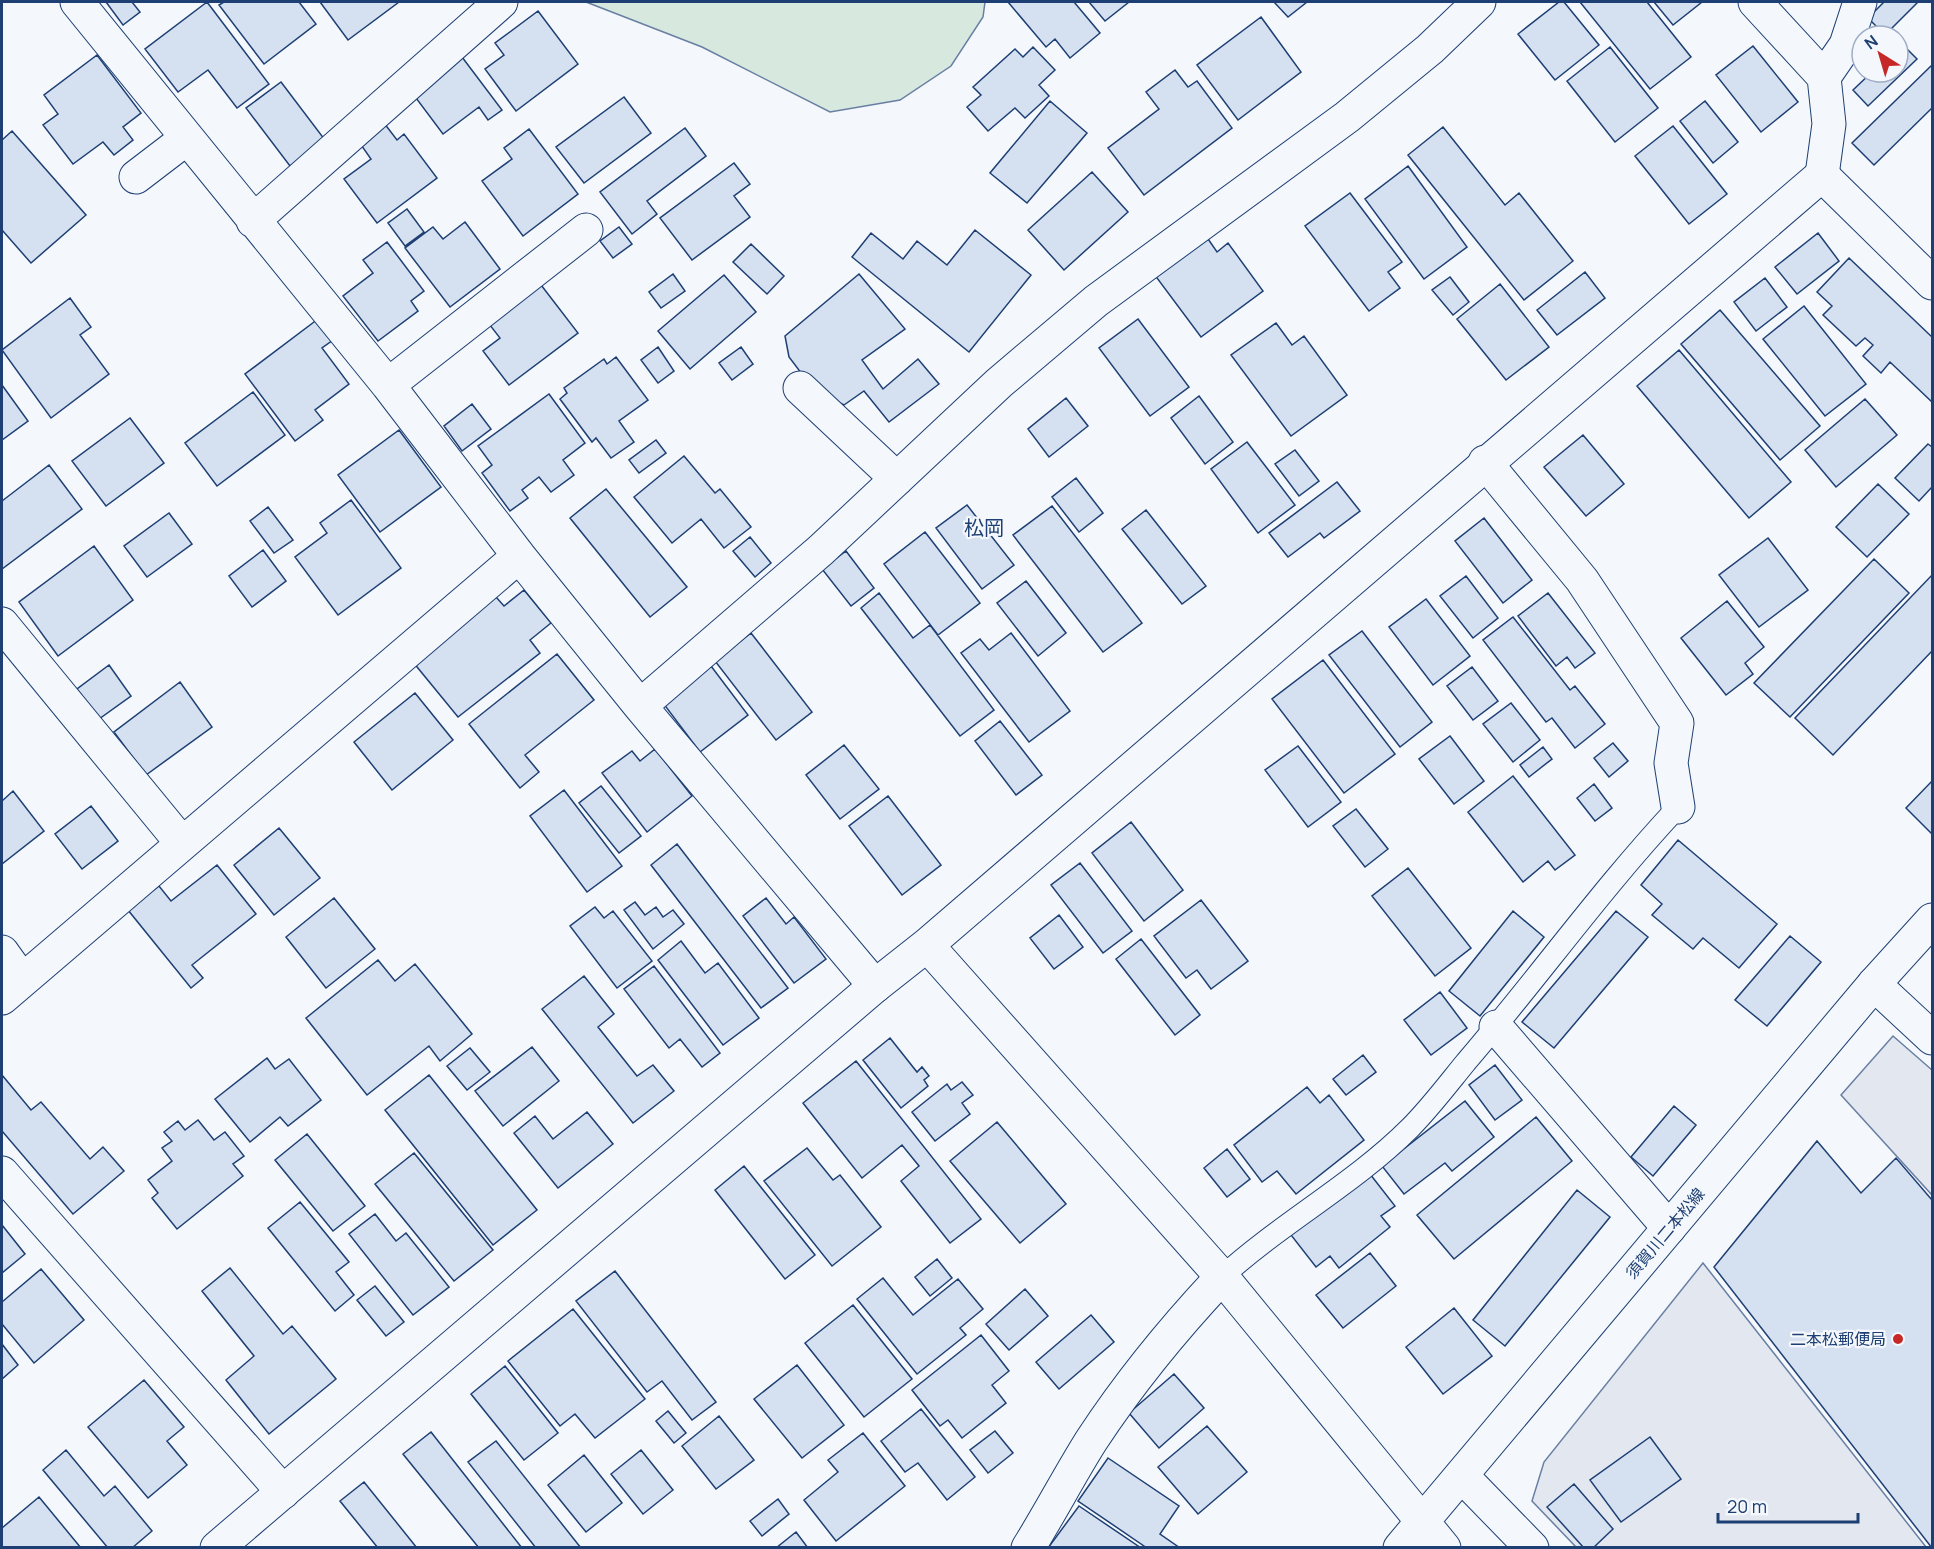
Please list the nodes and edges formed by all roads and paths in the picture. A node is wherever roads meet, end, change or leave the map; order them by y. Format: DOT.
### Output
graph roads {
  1 [pos="77,2"];
  2 [pos="501,2"];
  3 [pos="1479,2"];
  4 [pos="1755,2"];
  5 [pos="1860,2"];
  6 [pos="1824,77"];
  7 [pos="187,138"];
  8 [pos="1822,176"];
  9 [pos="136,177"];
  10 [pos="253,221"];
  11 [pos="586,230"];
  12 [pos="1932,283"];
  13 [pos="388,386"];
  14 [pos="800,388"];
  15 [pos="1485,462"];
  16 [pos="897,479"];
  17 [pos="519,556"];
  18 [pos="2,624"];
  19 [pos="640,706"];
  20 [pos="1678,807"];
  21 [pos="181,842"];
  22 [pos="1932,920"];
  23 [pos="927,945"];
  24 [pos="2,952"];
  25 [pos="1874,984"];
  26 [pos="875,986"];
  27 [pos="12,989"];
  28 [pos="1496,1027"];
  29 [pos="1932,1038"];
  30 [pos="2,1173"];
  31 [pos="1669,1228"];
  32 [pos="1222,1277"];
  33 [pos="1462,1476"];
  34 [pos="282,1492"];
  35 [pos="1422,1521"];
  36 [pos="217,1548"];
  37 [pos="1028,1548"];
  38 [pos="1400,1548"];
  39 [pos="1444,1548"];
  40 [pos="1532,1548"];
  1 -- 7 [label="street"];
  2 -- 10 [label="street"];
  3 -- 16 [label="street"];
  4 -- 6 [label="street"];
  5 -- 6 [label="street"];
  6 -- 8 [label="street"];
  7 -- 9 [label="street"];
  7 -- 10 [label="street"];
  8 -- 12 [label="street"];
  8 -- 15 [label="street"];
  10 -- 13 [label="street"];
  11 -- 13 [label="street"];
  13 -- 17 [label="street"];
  14 -- 16 [label="street"];
  15 -- 20 [label="street"];
  15 -- 23 [label="street"];
  16 -- 19 [label="street"];
  17 -- 19 [label="street"];
  17 -- 21 [label="street"];
  18 -- 21 [label="street"];
  19 -- 26 [label="street"];
  20 -- 28 [label="lane"];
  21 -- 27 [label="street"];
  22 -- 25 [label="street, 須賀川二本松線"];
  23 -- 26 [label="street"];
  23 -- 32 [label="street"];
  24 -- 27 [label="street"];
  25 -- 29 [label="street"];
  25 -- 31 [label="street, 須賀川二本松線"];
  26 -- 34 [label="street"];
  28 -- 31 [label="street"];
  28 -- 32 [label="lane"];
  30 -- 34 [label="street"];
  31 -- 33 [label="street, 須賀川二本松線"];
  32 -- 35 [label="street"];
  32 -- 37 [label="street"];
  33 -- 35 [label="street, 須賀川二本松線"];
  33 -- 40 [label="street"];
  34 -- 36 [label="street"];
  35 -- 38 [label="street, 須賀川二本松線"];
  35 -- 39 [label="street"];
}
